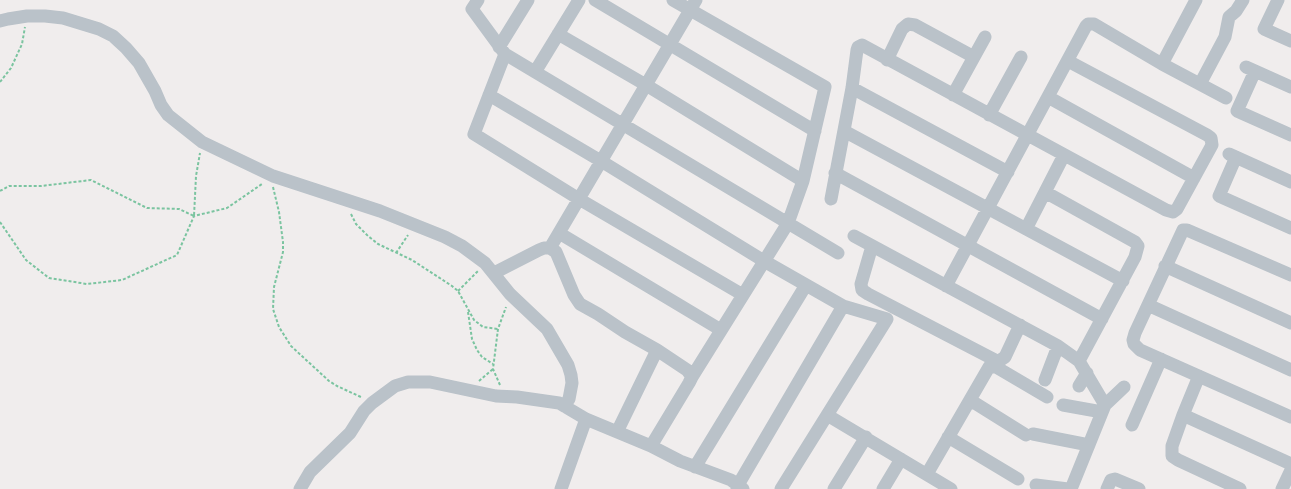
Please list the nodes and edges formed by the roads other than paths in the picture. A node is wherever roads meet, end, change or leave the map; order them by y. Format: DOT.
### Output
graph roads {
  1 [pos="478,0"];
  2 [pos="528,0"];
  3 [pos="579,0"];
  4 [pos="595,0"];
  5 [pos="673,0"];
  6 [pos="1196,0"];
  7 [pos="1243,0"];
  8 [pos="1278,0"];
  9 [pos="693,5"];
  10 [pos="0,21"];
  11 [pos="558,34"];
  12 [pos="985,37"];
  13 [pos="1291,41"];
  14 [pos="670,45"];
  15 [pos="502,51"];
  16 [pos="974,57"];
  17 [pos="1021,57"];
  18 [pos="888,60"];
  19 [pos="1068,60"];
  20 [pos="1162,64"];
  21 [pos="535,72"];
  22 [pos="1200,84"];
  23 [pos="646,85"];
  24 [pos="1291,87"];
  25 [pos="852,88"];
  26 [pos="489,95"];
  27 [pos="952,95"];
  28 [pos="1048,97"];
  29 [pos="1226,98"];
  30 [pos="989,115"];
  31 [pos="622,125"];
  32 [pos="814,131"];
  33 [pos="844,131"];
  34 [pos="1291,135"];
  35 [pos="1027,136"];
  36 [pos="1064,155"];
  37 [pos="601,161"];
  38 [pos="1008,172"];
  39 [pos="835,173"];
  40 [pos="1194,178"];
  41 [pos="803,181"];
  42 [pos="1291,182"];
  43 [pos="1045,192"];
  44 [pos="579,199"];
  45 [pos="831,199"];
  46 [pos="988,208"];
  47 [pos="788,223"];
  48 [pos="1291,228"];
  49 [pos="1026,229"];
  50 [pos="559,233"];
  51 [pos="854,236"];
  52 [pos="968,245"];
  53 [pos="872,246"];
  54 [pos="550,248"];
  55 [pos="838,253"];
  56 [pos="764,261"];
  57 [pos="1165,266"];
  58 [pos="494,273"];
  59 [pos="1291,275"];
  60 [pos="1123,281"];
  61 [pos="806,285"];
  62 [pos="946,286"];
  63 [pos="742,295"];
  64 [pos="1148,305"];
  65 [pos="843,306"];
  66 [pos="1102,319"];
  67 [pos="1291,323"];
  68 [pos="1020,325"];
  69 [pos="721,330"];
  70 [pos="1058,346"];
  71 [pos="657,350"];
  72 [pos="1161,359"];
  73 [pos="1079,361"];
  74 [pos="1291,370"];
  75 [pos="1087,373"];
  76 [pos="1200,376"];
  77 [pos="692,377"];
  78 [pos="1045,380"];
  79 [pos="1079,386"];
  80 [pos="1124,387"];
  81 [pos="1047,397"];
  82 [pos="970,400"];
  83 [pos="1064,405"];
  84 [pos="564,406"];
  85 [pos="1103,409"];
  86 [pos="828,414"];
  87 [pos="1183,415"];
  88 [pos="1291,417"];
  89 [pos="586,419"];
  90 [pos="1132,425"];
  91 [pos="617,432"];
  92 [pos="948,437"];
  93 [pos="866,438"];
  94 [pos="1089,445"];
  95 [pos="651,446"];
  96 [pos="901,459"];
  97 [pos="1291,464"];
  98 [pos="695,467"];
  99 [pos="1291,470"];
  100 [pos="927,474"];
  101 [pos="1018,479"];
  102 [pos="936,485"];
  103 [pos="1036,485"];
  104 [pos="739,488"];
  105 [pos="300,489"];
  106 [pos="561,489"];
  107 [pos="781,489"];
  108 [pos="834,489"];
  109 [pos="883,489"];
  110 [pos="951,489"];
  111 [pos="1068,489"];
  112 [pos="1071,489"];
  113 [pos="1107,489"];
  114 [pos="1139,489"];
  115 [pos="1240,489"];
  116 [pos="1282,489"];
  1 -- 15 [label="street"];
  2 -- 15 [label="street"];
  3 -- 11 [label="street"];
  4 -- 14 [label="street"];
  5 -- 9 [label="street"];
  6 -- 20 [label="street"];
  7 -- 22 [label="street"];
  8 -- 13 [label="street"];
  9 -- 14 [label="street"];
  9 -- 32 [label="street"];
  10 -- 58 [label="street"];
  11 -- 21 [label="street"];
  11 -- 23 [label="street"];
  12 -- 16 [label="street"];
  14 -- 23 [label="street"];
  14 -- 32 [label="street"];
  15 -- 21 [label="street"];
  15 -- 26 [label="street"];
  16 -- 18 [label="street"];
  16 -- 27 [label="street"];
  17 -- 30 [label="street"];
  18 -- 25 [label="street"];
  18 -- 27 [label="street"];
  19 -- 20 [label="street"];
  19 -- 28 [label="street"];
  19 -- 40 [label="street"];
  20 -- 22 [label="street"];
  21 -- 31 [label="street"];
  22 -- 29 [label="street"];
  23 -- 31 [label="street"];
  23 -- 41 [label="street"];
  24 -- 34 [label="street"];
  25 -- 33 [label="street"];
  25 -- 38 [label="street"];
  26 -- 37 [label="street"];
  26 -- 44 [label="street"];
  27 -- 30 [label="street"];
  28 -- 35 [label="street"];
  28 -- 40 [label="street"];
  30 -- 35 [label="street"];
  31 -- 37 [label="street"];
  31 -- 47 [label="street"];
  32 -- 41 [label="street"];
  33 -- 39 [label="street"];
  33 -- 46 [label="street"];
  35 -- 36 [label="street"];
  35 -- 38 [label="street"];
  36 -- 40 [label="street"];
  36 -- 43 [label="street"];
  37 -- 44 [label="street"];
  37 -- 56 [label="street"];
  38 -- 46 [label="street"];
  39 -- 45 [label="street"];
  39 -- 52 [label="street"];
  41 -- 47 [label="street"];
  42 -- 48 [label="street"];
  43 -- 49 [label="street"];
  43 -- 60 [label="street"];
  44 -- 50 [label="street"];
  44 -- 63 [label="street"];
  46 -- 49 [label="street"];
  46 -- 52 [label="street"];
  47 -- 55 [label="street"];
  47 -- 56 [label="street"];
  49 -- 60 [label="street"];
  50 -- 54 [label="street"];
  50 -- 69 [label="street"];
  51 -- 53 [label="street"];
  52 -- 62 [label="street"];
  52 -- 66 [label="street"];
  53 -- 62 [label="street"];
  53 -- 68 [label="street"];
  54 -- 58 [label="street"];
  54 -- 71 [label="street"];
  56 -- 61 [label="street"];
  56 -- 63 [label="street"];
  57 -- 59 [label="street"];
  57 -- 64 [label="street"];
  57 -- 67 [label="street"];
  58 -- 84 [label="street"];
  60 -- 66 [label="street"];
  61 -- 65 [label="street"];
  61 -- 98 [label="street"];
  62 -- 68 [label="street"];
  63 -- 69 [label="street"];
  64 -- 72 [label="street"];
  64 -- 74 [label="street"];
  65 -- 86 [label="street"];
  65 -- 104 [label="street"];
  66 -- 73 [label="street"];
  68 -- 70 [label="street"];
  69 -- 77 [label="street"];
  70 -- 73 [label="street"];
  70 -- 78 [label="street"];
  71 -- 77 [label="street"];
  71 -- 91 [label="street"];
  72 -- 76 [label="street"];
  72 -- 90 [label="street"];
  73 -- 75 [label="street"];
  75 -- 79 [label="street"];
  75 -- 85 [label="street"];
  76 -- 87 [label="street"];
  76 -- 88 [label="street"];
  77 -- 95 [label="street"];
  80 -- 85 [label="street"];
  81 -- 82 [label="street"];
  82 -- 92 [label="street"];
  82 -- 94 [label="street"];
  83 -- 85 [label="street"];
  84 -- 89 [label="street"];
  84 -- 105 [label="street"];
  85 -- 94 [label="street"];
  86 -- 93 [label="street"];
  86 -- 107 [label="street"];
  87 -- 97 [label="street"];
  87 -- 115 [label="street"];
  89 -- 91 [label="street"];
  89 -- 106 [label="street"];
  91 -- 95 [label="street"];
  92 -- 100 [label="street"];
  92 -- 101 [label="street"];
  93 -- 96 [label="street"];
  93 -- 108 [label="street"];
  94 -- 112 [label="street"];
  95 -- 98 [label="street"];
  96 -- 100 [label="street"];
  96 -- 109 [label="street"];
  98 -- 104 [label="street"];
  99 -- 116 [label="street"];
  100 -- 102 [label="street"];
  102 -- 110 [label="street"];
  103 -- 111 [label="street"];
  113 -- 114 [label="street"];
}
